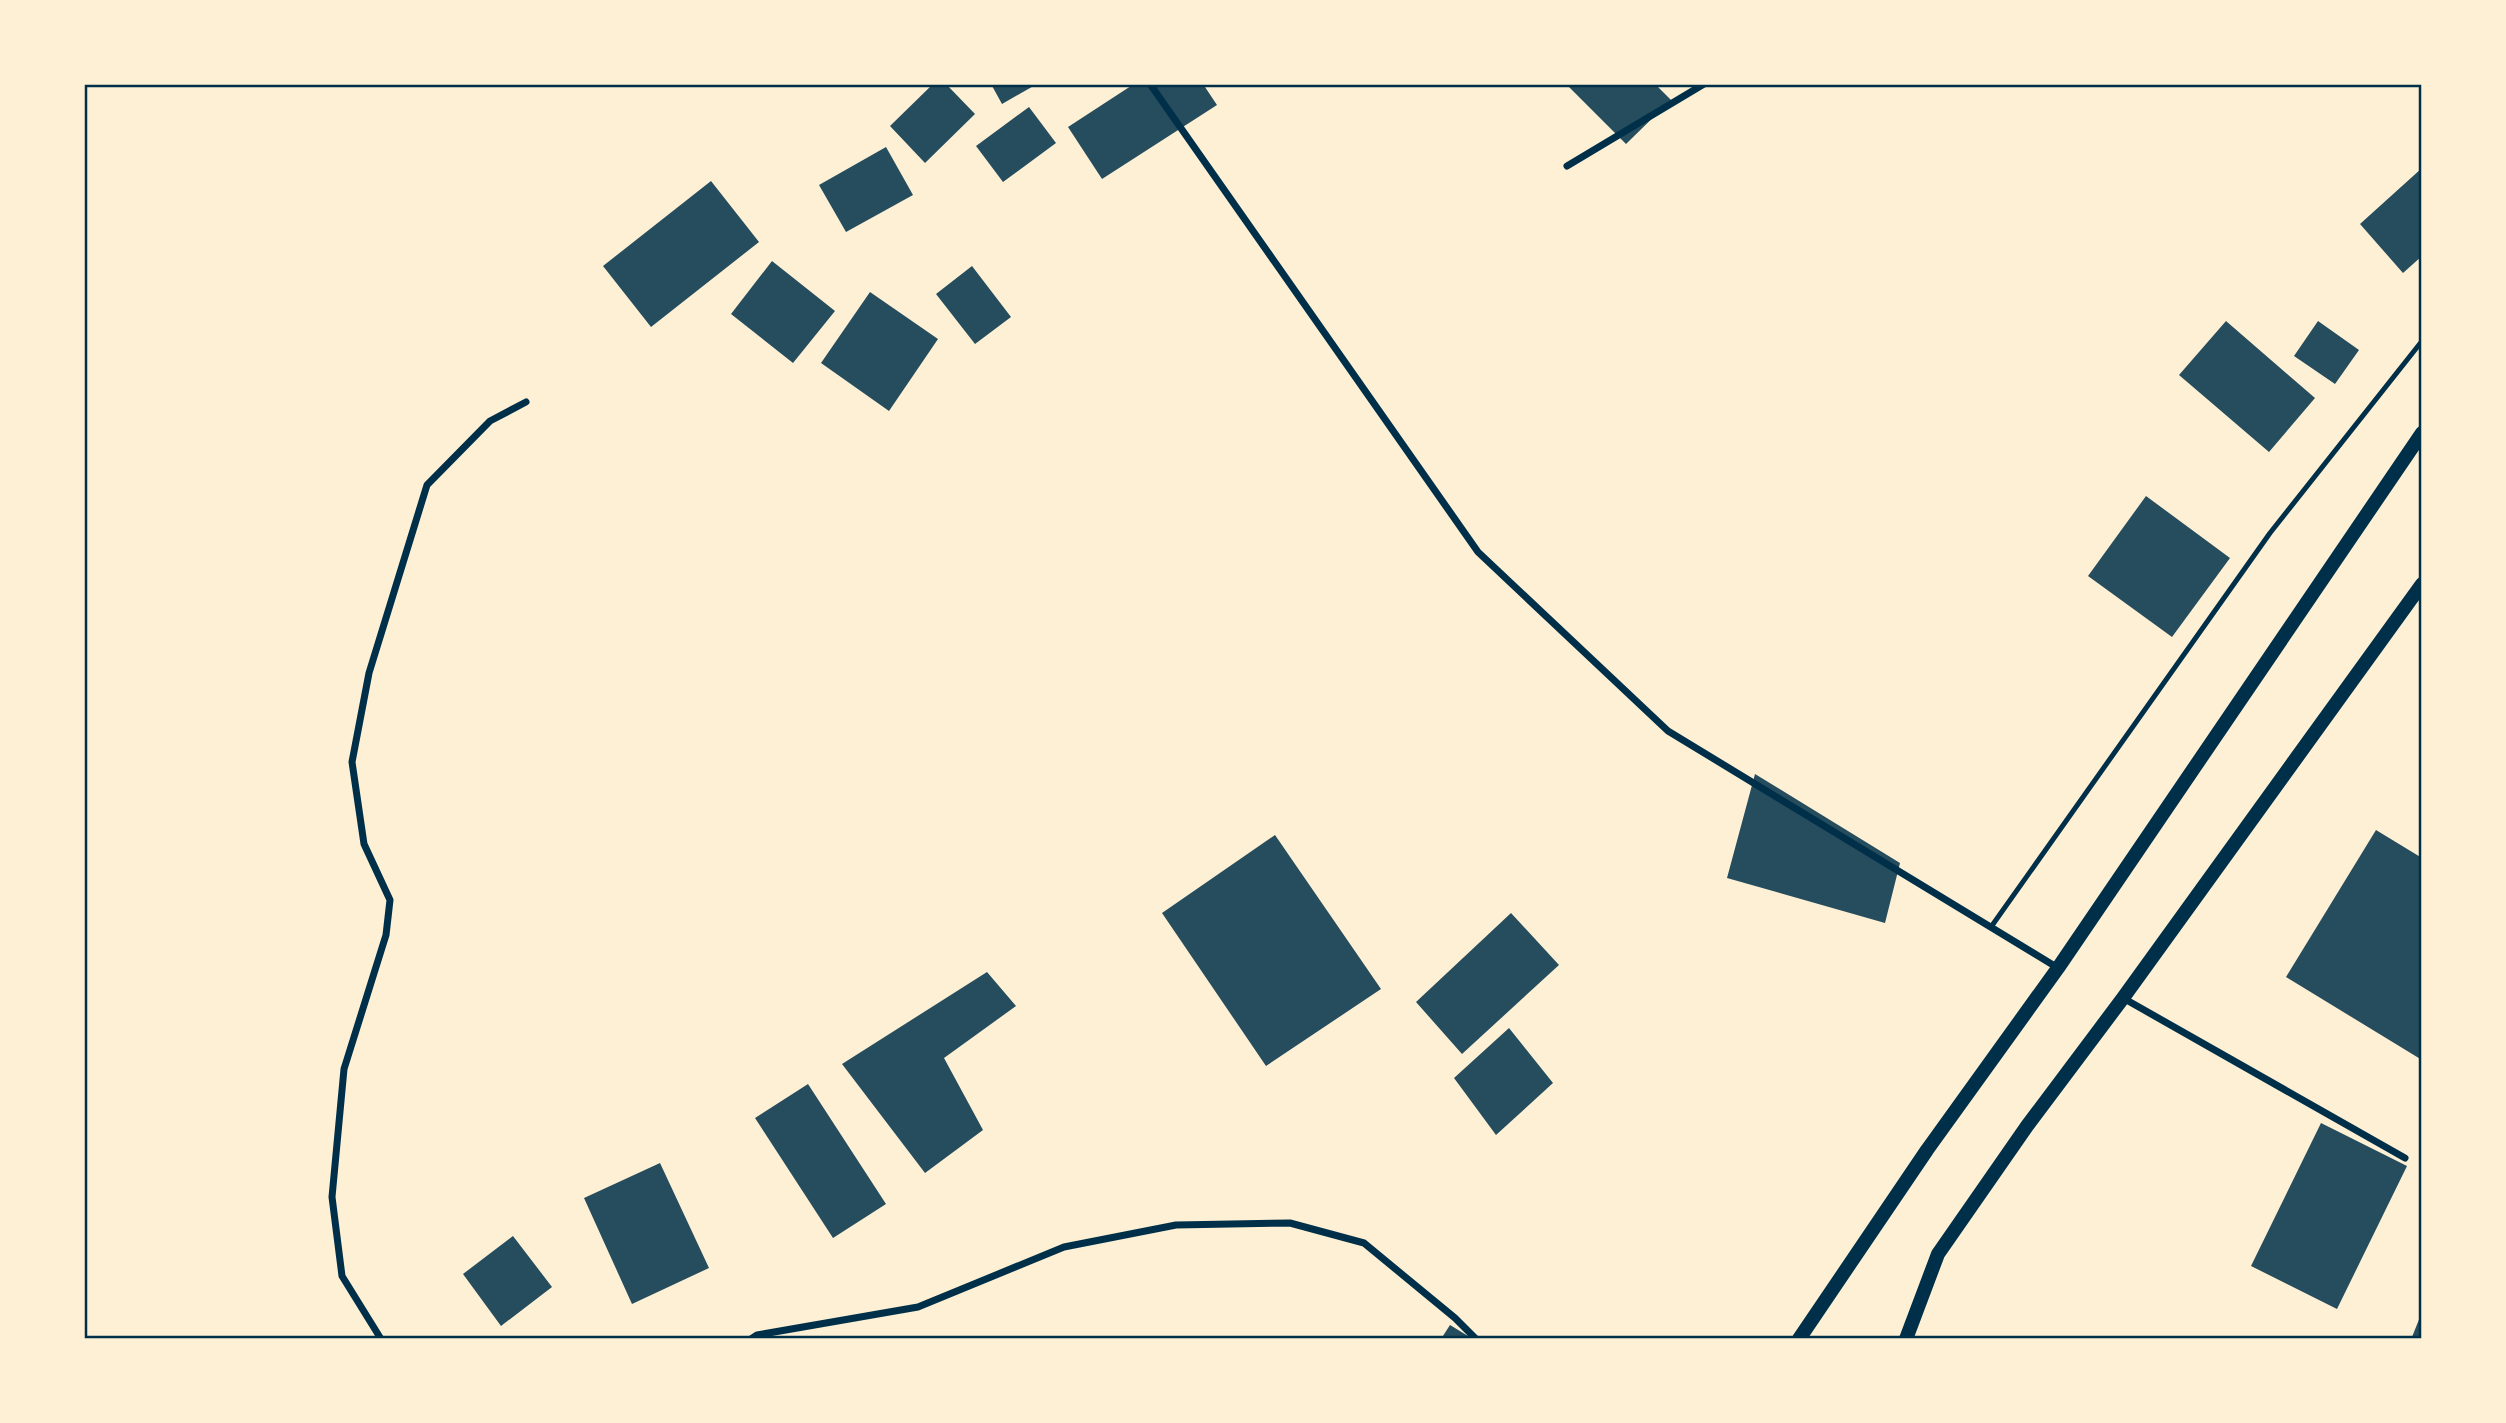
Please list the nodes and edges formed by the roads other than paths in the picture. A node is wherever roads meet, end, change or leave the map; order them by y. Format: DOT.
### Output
graph roads {
  1 [pos="1150,84"];
  2 [pos="1704,84"];
  3 [pos="1567,166"];
  4 [pos="2422,341"];
  5 [pos="526,402"];
  6 [pos="2422,433"];
  7 [pos="2422,584"];
  8 [pos="1991,927"];
  9 [pos="2058,968"];
  10 [pos="2123,998"];
  11 [pos="2405,1158"];
  12 [pos="381,1339"];
  13 [pos="751,1339"];
  14 [pos="1476,1339"];
  15 [pos="1799,1339"];
  16 [pos="1906,1339"];
  1 -- 8 [label="street"];
  2 -- 3 [label="street"];
  4 -- 8 [label="lane"];
  5 -- 12 [label="street"];
  6 -- 9 [label="main road"];
  7 -- 10 [label="main road"];
  8 -- 9 [label="street"];
  9 -- 15 [label="main road"];
  10 -- 11 [label="street"];
  10 -- 16 [label="main road"];
  13 -- 14 [label="street"];
}
